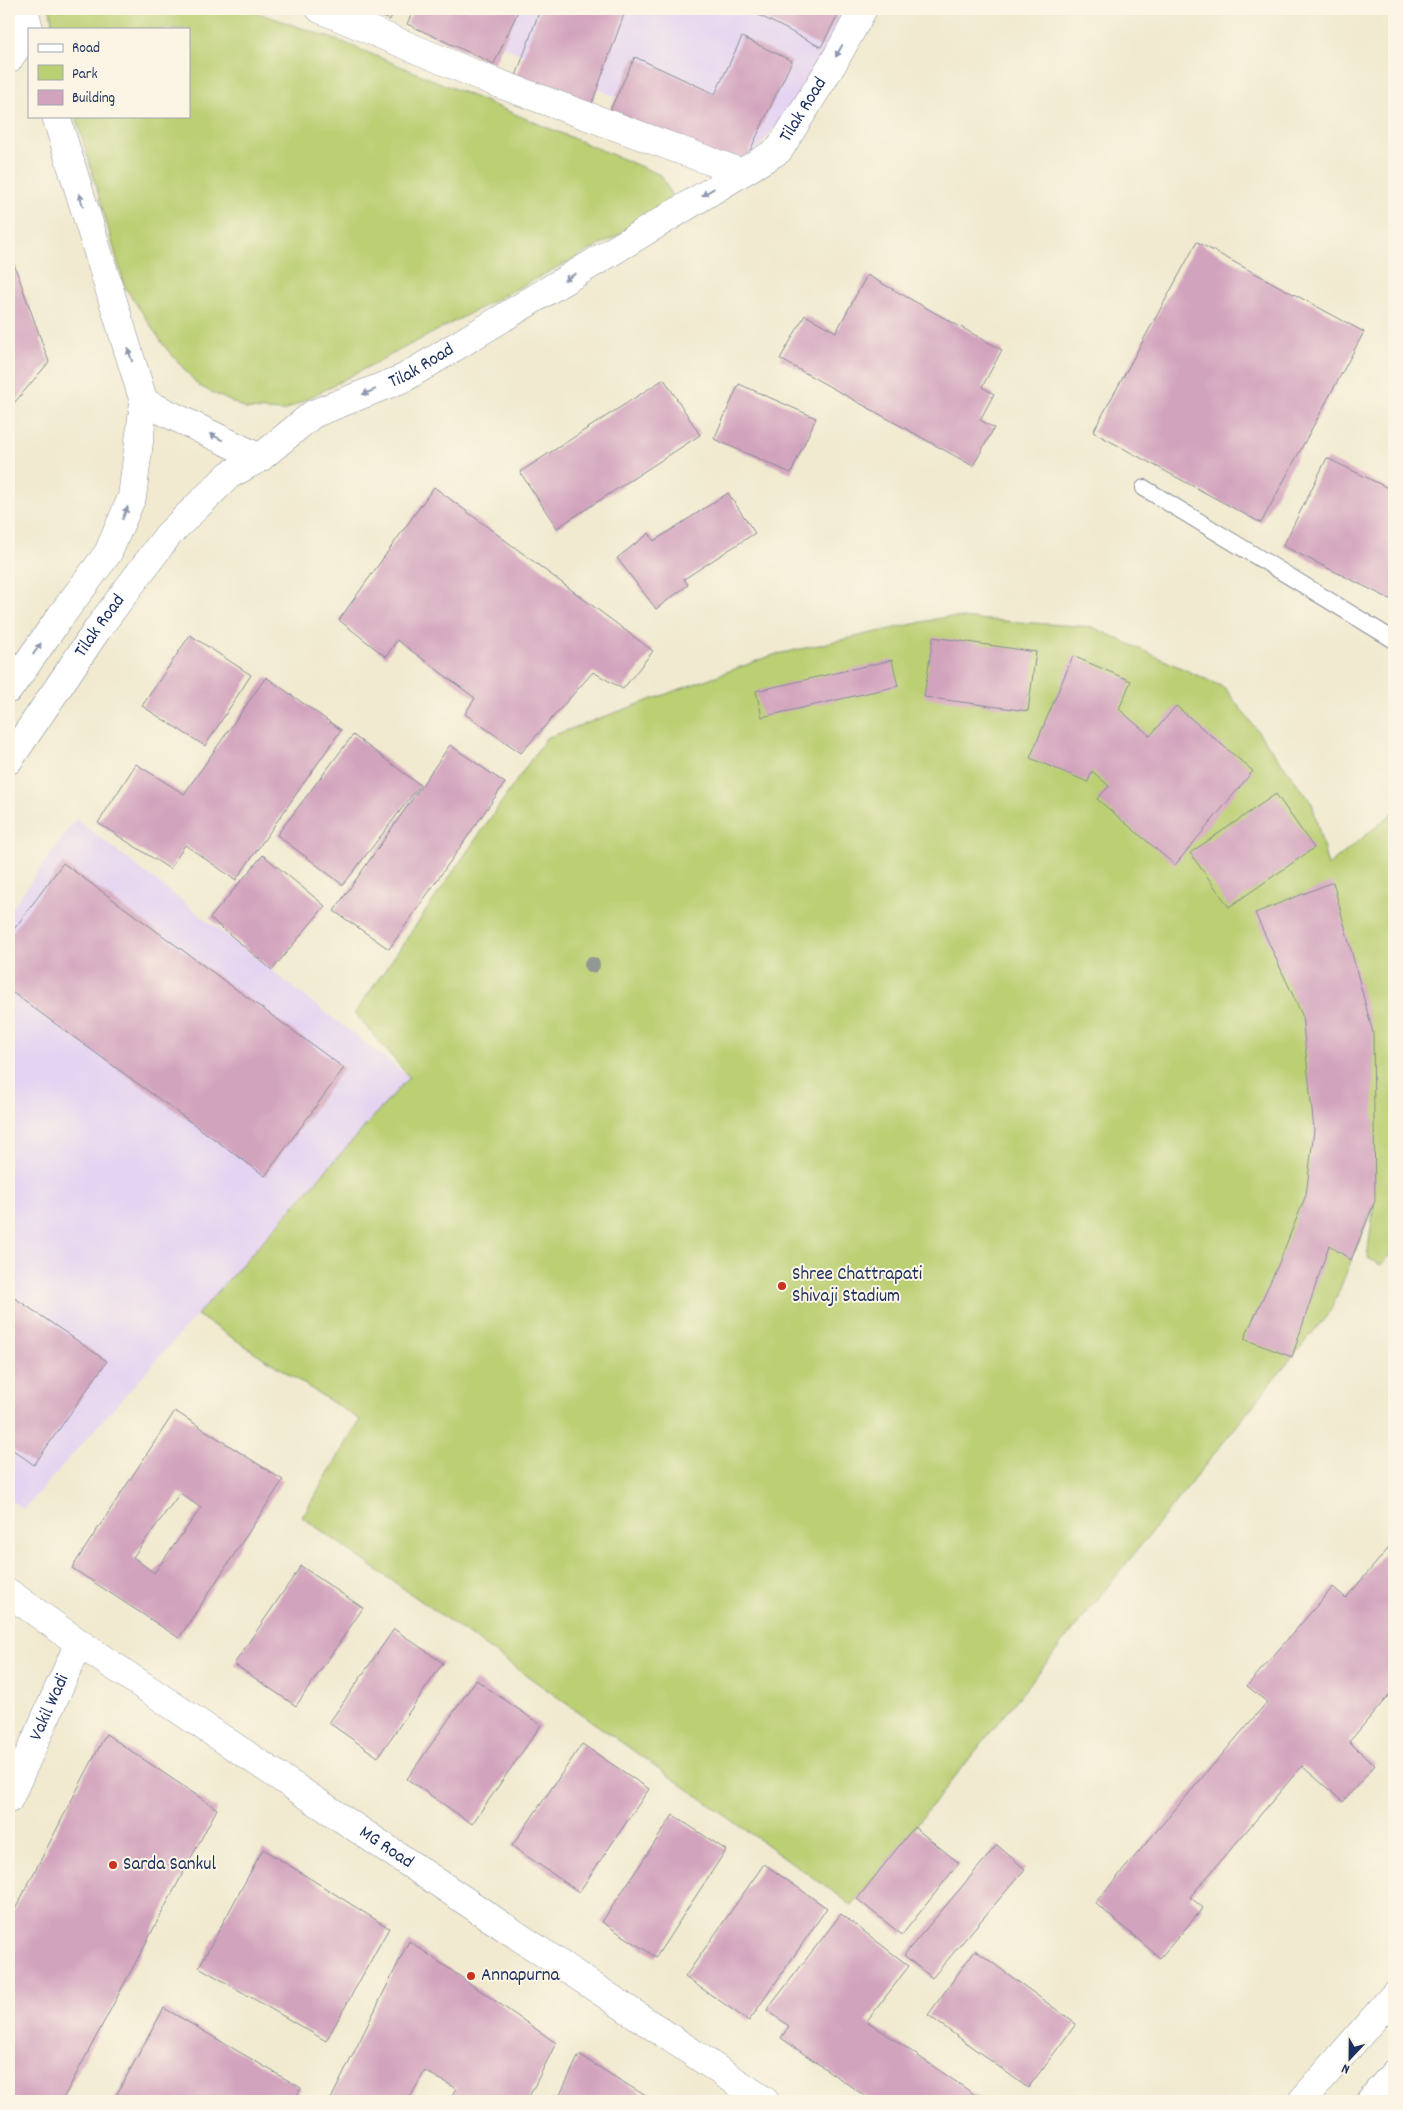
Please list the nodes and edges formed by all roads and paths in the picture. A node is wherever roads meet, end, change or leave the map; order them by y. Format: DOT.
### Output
graph roads {
  1 [pos="24,9"];
  2 [pos="320,9"];
  3 [pos="863,9"];
  4 [pos="29,28"];
  5 [pos="28,30"];
  6 [pos="9,59"];
  7 [pos="57,118"];
  8 [pos="740,172"];
  9 [pos="144,402"];
  10 [pos="260,458"];
  11 [pos="1144,488"];
  12 [pos="1394,640"];
  13 [pos="9,689"];
  14 [pos="9,760"];
  15 [pos="9,1593"];
  16 [pos="79,1643"];
  17 [pos="9,1799"];
  18 [pos="1394,1995"];
  19 [pos="1394,2073"];
  20 [pos="765,2101"];
  21 [pos="1302,2101"];
  22 [pos="1370,2101"];
  1 -- 4 [label="main road"];
  2 -- 8 [label="main road"];
  3 -- 8 [label="main road, Tilak Road, one-way"];
  5 -- 6 [label="main road"];
  9 -- 7 [label="main road, Tilak Road, one-way"];
  8 -- 10 [label="main road, Tilak Road, one-way"];
  10 -- 9 [label="main road, one-way"];
  13 -- 9 [label="main road, Tilak Road, one-way"];
  10 -- 14 [label="main road, Tilak Road"];
  11 -- 12 [label="lane"];
  15 -- 16 [label="main road, MG Road"];
  16 -- 17 [label="main road, Vakil Wadi"];
  16 -- 20 [label="main road, MG Road"];
  18 -- 21 [label="main road"];
  19 -- 22 [label="main road"];
}
